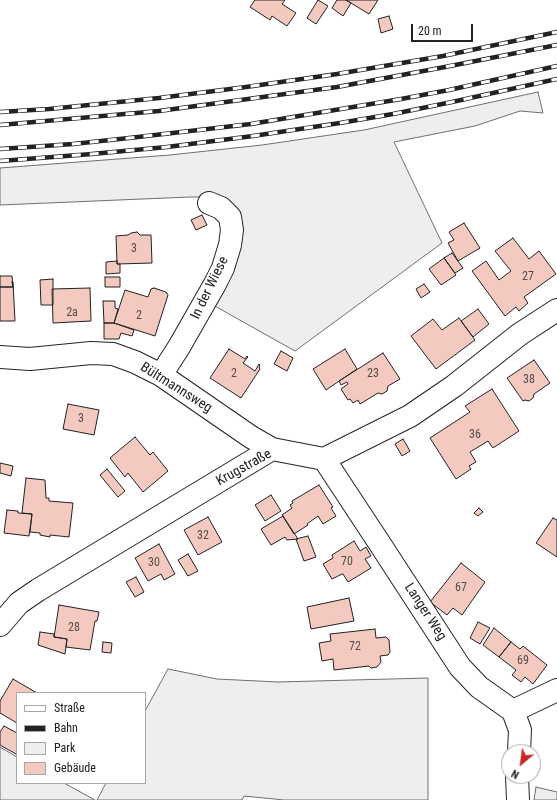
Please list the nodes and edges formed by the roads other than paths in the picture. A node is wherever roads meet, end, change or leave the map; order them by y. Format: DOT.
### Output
graph roads {
  1 [pos="209,203"];
  2 [pos="557,310"];
  3 [pos="0,357"];
  4 [pos="161,375"];
  5 [pos="272,449"];
  6 [pos="324,459"];
  7 [pos="9,600"];
  8 [pos="0,626"];
  9 [pos="557,690"];
  10 [pos="513,711"];
  11 [pos="519,744"];
  12 [pos="517,784"];
  13 [pos="518,800"];
  1 -- 4 [label="street, In der Wiese"];
  2 -- 6 [label="street"];
  3 -- 4 [label="street, Bültmannsweg"];
  4 -- 5 [label="street, Bültmannsweg"];
  5 -- 6 [label="street, Krugstraße"];
  5 -- 7 [label="street, Krugstraße"];
  6 -- 10 [label="street, Langer Weg"];
  7 -- 8 [label="street, Krugstraße"];
  9 -- 10 [label="street"];
  10 -- 11 [label="street"];
  12 -- 13 [label="street"];
}
